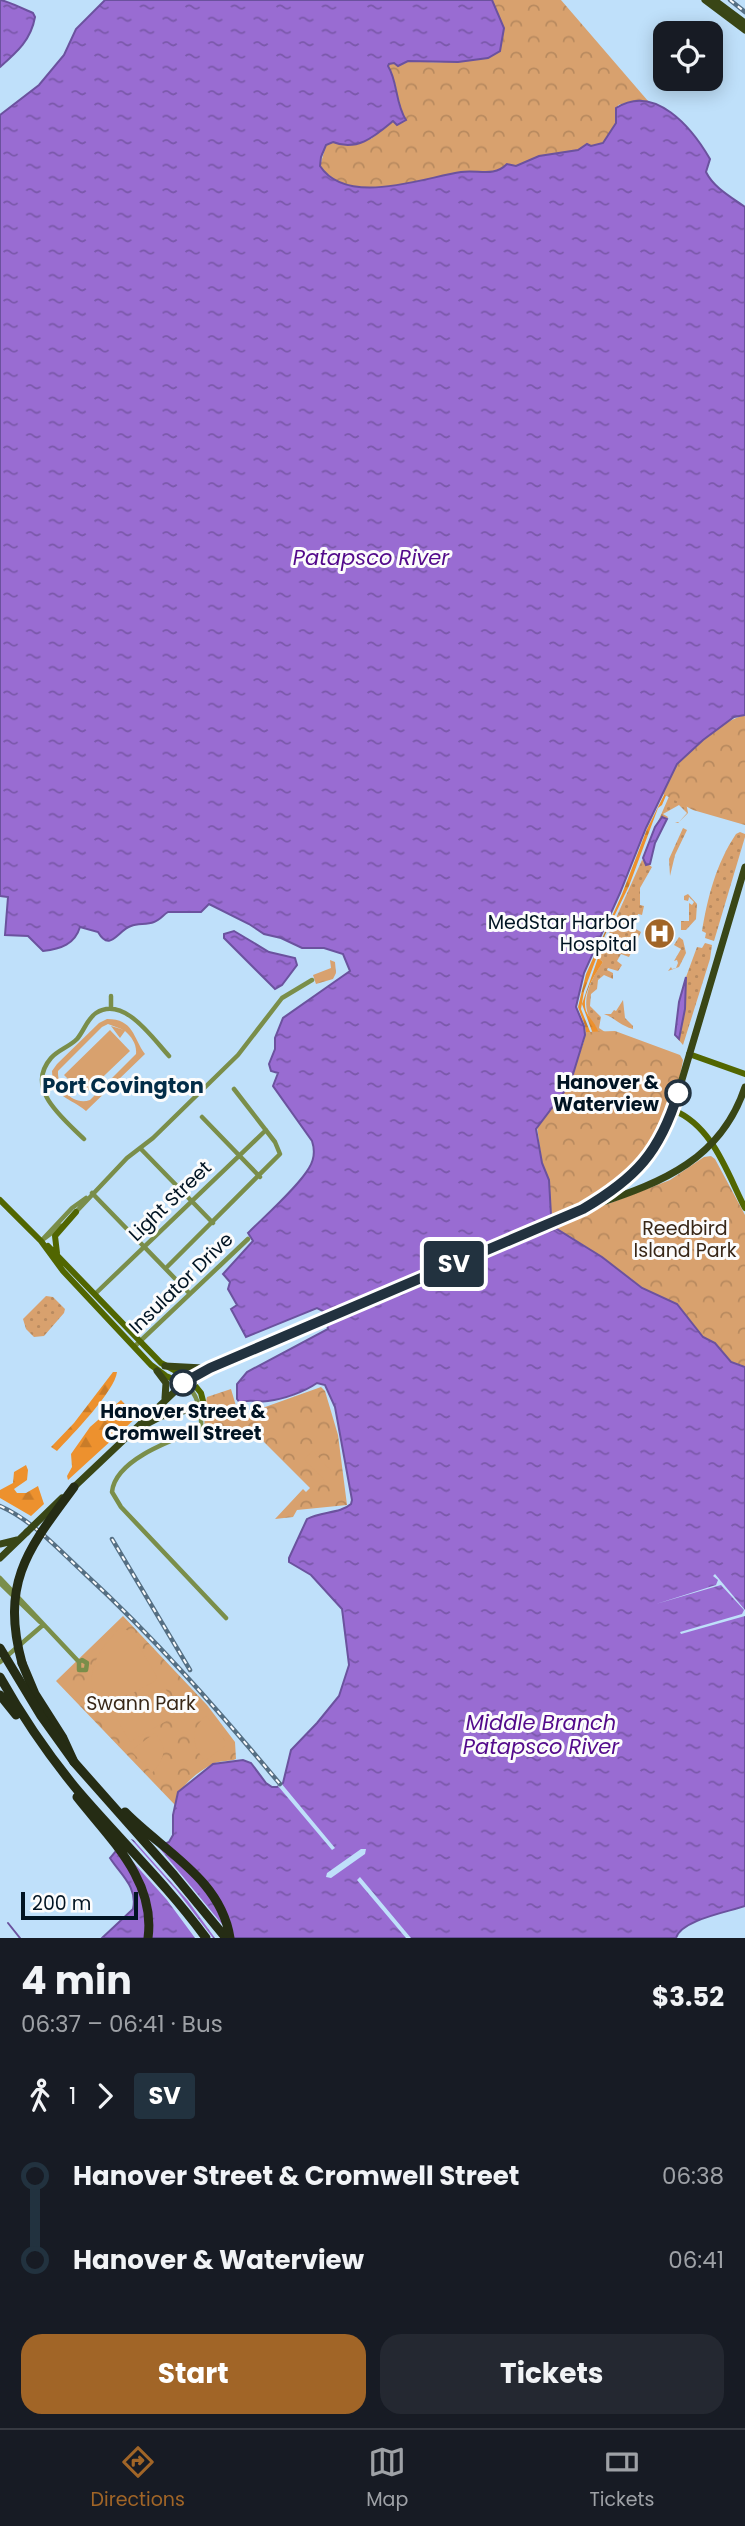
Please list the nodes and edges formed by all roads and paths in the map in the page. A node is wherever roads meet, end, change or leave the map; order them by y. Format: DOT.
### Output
graph roads {
  1 [pos="705,0"];
  2 [pos="714,0"];
  3 [pos="745,23"];
  4 [pos="745,30"];
  5 [pos="745,867"];
  6 [pos="312,980"];
  7 [pos="111,996"];
  8 [pos="111,1009"];
  9 [pos="689,1054"];
  10 [pos="169,1056"];
  11 [pos="745,1074"];
  12 [pos="745,1087"];
  13 [pos="234,1089"];
  14 [pos="673,1110"];
  15 [pos="202,1118"];
  16 [pos="266,1130"];
  17 [pos="84,1139"];
  18 [pos="712,1145"];
  19 [pos="141,1149"];
  20 [pos="239,1155"];
  21 [pos="260,1177"];
  22 [pos="92,1192"];
  23 [pos="87,1198"];
  24 [pos="0,1200"];
  25 [pos="191,1200"];
  26 [pos="745,1208"];
  27 [pos="583,1209"];
  28 [pos="75,1212"];
  29 [pos="213,1223"];
  30 [pos="248,1239"];
  31 [pos="41,1241"];
  32 [pos="144,1245"];
  33 [pos="57,1255"];
  34 [pos="166,1268"];
  35 [pos="95,1294"];
  36 [pos="190,1294"];
  37 [pos="140,1342"];
  38 [pos="134,1348"];
  39 [pos="165,1366"];
  40 [pos="210,1368"];
  41 [pos="157,1371"];
  42 [pos="186,1381"];
  43 [pos="165,1399"];
  44 [pos="199,1407"];
  45 [pos="127,1436"];
  46 [pos="74,1487"];
  47 [pos="21,1538"];
  48 [pos="0,1544"];
  49 [pos="0,1558"];
  50 [pos="0,1581"];
  51 [pos="226,1618"];
  52 [pos="43,1625"];
  53 [pos="0,1648"];
  54 [pos="0,1662"];
  55 [pos="79,1662"];
  56 [pos="0,1677"];
  57 [pos="0,1695"];
  58 [pos="37,1737"];
  59 [pos="74,1762"];
  60 [pos="60,1768"];
  61 [pos="92,1784"];
  62 [pos="156,1877"];
  63 [pos="148,1938"];
  64 [pos="200,1938"];
  65 [pos="206,1938"];
  66 [pos="226,1938"];
  1 -- 4 [label="main road"];
  2 -- 3 [label="main road"];
  5 -- 9 [label="main road"];
  6 -- 19 [label="street"];
  7 -- 8 [label="street"];
  8 -- 10 [label="street"];
  8 -- 17 [label="street"];
  9 -- 11 [label="street"];
  9 -- 14 [label="main road"];
  12 -- 18 [label="main road"];
  13 -- 16 [label="street"];
  14 -- 18 [label="street"];
  14 -- 27 [label="main road"];
  15 -- 20 [label="street"];
  16 -- 20 [label="street, Light Street"];
  16 -- 21 [label="street"];
  18 -- 26 [label="street"];
  18 -- 27 [label="main road"];
  19 -- 22 [label="street"];
  19 -- 25 [label="street"];
  20 -- 21 [label="street"];
  20 -- 25 [label="street, Light Street"];
  21 -- 29 [label="street"];
  22 -- 23 [label="street"];
  22 -- 32 [label="street"];
  23 -- 28 [label="street"];
  23 -- 31 [label="street"];
  24 -- 31 [label="street"];
  25 -- 29 [label="street"];
  25 -- 32 [label="street, Light Street"];
  27 -- 40 [label="main road"];
  28 -- 31 [label="street"];
  28 -- 33 [label="street"];
  29 -- 34 [label="street"];
  30 -- 36 [label="street, Insulator Drive"];
  31 -- 33 [label="street"];
  31 -- 38 [label="street"];
  32 -- 34 [label="street"];
  32 -- 35 [label="street, Light Street"];
  33 -- 35 [label="street"];
  34 -- 36 [label="street"];
  35 -- 37 [label="street"];
  36 -- 37 [label="street, Insulator Drive"];
  37 -- 38 [label="street, Insulator Drive"];
  37 -- 39 [label="street"];
  38 -- 41 [label="street"];
  39 -- 40 [label="main road"];
  39 -- 42 [label="street"];
  40 -- 42 [label="main road"];
  41 -- 42 [label="street"];
  41 -- 43 [label="main road"];
  42 -- 43 [label="main road"];
  42 -- 44 [label="street"];
  43 -- 45 [label="main road"];
  44 -- 45 [label="main road"];
  44 -- 51 [label="street"];
  45 -- 46 [label="main road"];
  46 -- 47 [label="main road, bridge"];
  46 -- 59 [label="highway, bridge"];
  47 -- 48 [label="main road"];
  47 -- 49 [label="main road"];
  50 -- 52 [label="street"];
  52 -- 54 [label="street"];
  52 -- 55 [label="street"];
  53 -- 59 [label="highway, bridge"];
  56 -- 58 [label="highway"];
  57 -- 58 [label="highway"];
  58 -- 60 [label="highway"];
  59 -- 61 [label="highway"];
  60 -- 62 [label="highway"];
  60 -- 63 [label="highway"];
  61 -- 66 [label="highway"];
  61 -- 66 [label="highway"];
  62 -- 64 [label="highway"];
  62 -- 65 [label="highway"];
}
